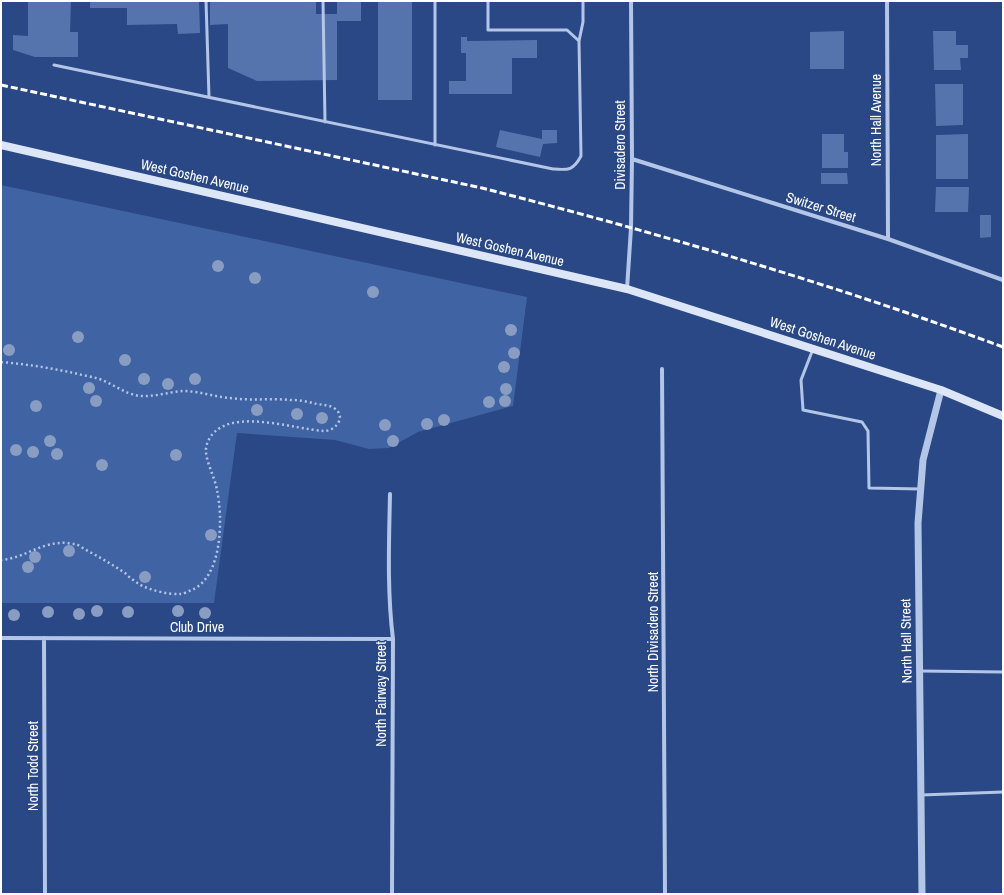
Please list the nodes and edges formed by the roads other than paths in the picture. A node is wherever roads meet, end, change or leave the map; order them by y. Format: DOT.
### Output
graph roads {
  1 [pos="206,1"];
  2 [pos="323,1"];
  3 [pos="435,1"];
  4 [pos="488,1"];
  5 [pos="583,1"];
  6 [pos="631,1"];
  7 [pos="887,1"];
  8 [pos="579,41"];
  9 [pos="54,65"];
  10 [pos="209,97"];
  11 [pos="325,122"];
  12 [pos="435,144"];
  13 [pos="1,145"];
  14 [pos="632,159"];
  15 [pos="888,239"];
  16 [pos="1003,280"];
  17 [pos="627,289"];
  18 [pos="813,349"];
  19 [pos="662,369"];
  20 [pos="941,390"];
  21 [pos="1003,416"];
  22 [pos="921,489"];
  23 [pos="390,494"];
  24 [pos="1,638"];
  25 [pos="44,638"];
  26 [pos="393,639"];
  27 [pos="920,671"];
  28 [pos="1003,672"];
  29 [pos="1003,792"];
  30 [pos="921,795"];
  31 [pos="45,894"];
  32 [pos="392,894"];
  33 [pos="665,894"];
  34 [pos="922,894"];
  1 -- 10 [label="lane"];
  2 -- 11 [label="lane"];
  3 -- 12 [label="lane"];
  4 -- 8 [label="lane"];
  5 -- 8 [label="lane"];
  6 -- 14 [label="street, Divisadero Street"];
  7 -- 15 [label="street, North Hall Avenue"];
  8 -- 12 [label="lane"];
  9 -- 10 [label="lane"];
  10 -- 11 [label="lane"];
  11 -- 12 [label="lane"];
  13 -- 17 [label="main road, West Goshen Avenue"];
  14 -- 15 [label="street, Switzer Street"];
  14 -- 17 [label="street, Divisadero Street"];
  15 -- 16 [label="street, Switzer Street"];
  17 -- 18 [label="main road, West Goshen Avenue"];
  18 -- 20 [label="main road, West Goshen Avenue"];
  18 -- 22 [label="lane"];
  19 -- 33 [label="street, North Divisadero Street"];
  20 -- 21 [label="main road, West Goshen Avenue"];
  20 -- 22 [label="street, North Hall Street"];
  22 -- 27 [label="street, North Hall Street"];
  23 -- 26 [label="street, North Fairway Street"];
  24 -- 25 [label="street, Club Drive"];
  25 -- 26 [label="street, Club Drive"];
  25 -- 31 [label="street, North Todd Street"];
  26 -- 32 [label="street, North Fairway Street"];
  27 -- 28 [label="lane"];
  27 -- 30 [label="street, North Hall Street"];
  29 -- 30 [label="lane"];
  30 -- 34 [label="street, North Hall Street"];
}
